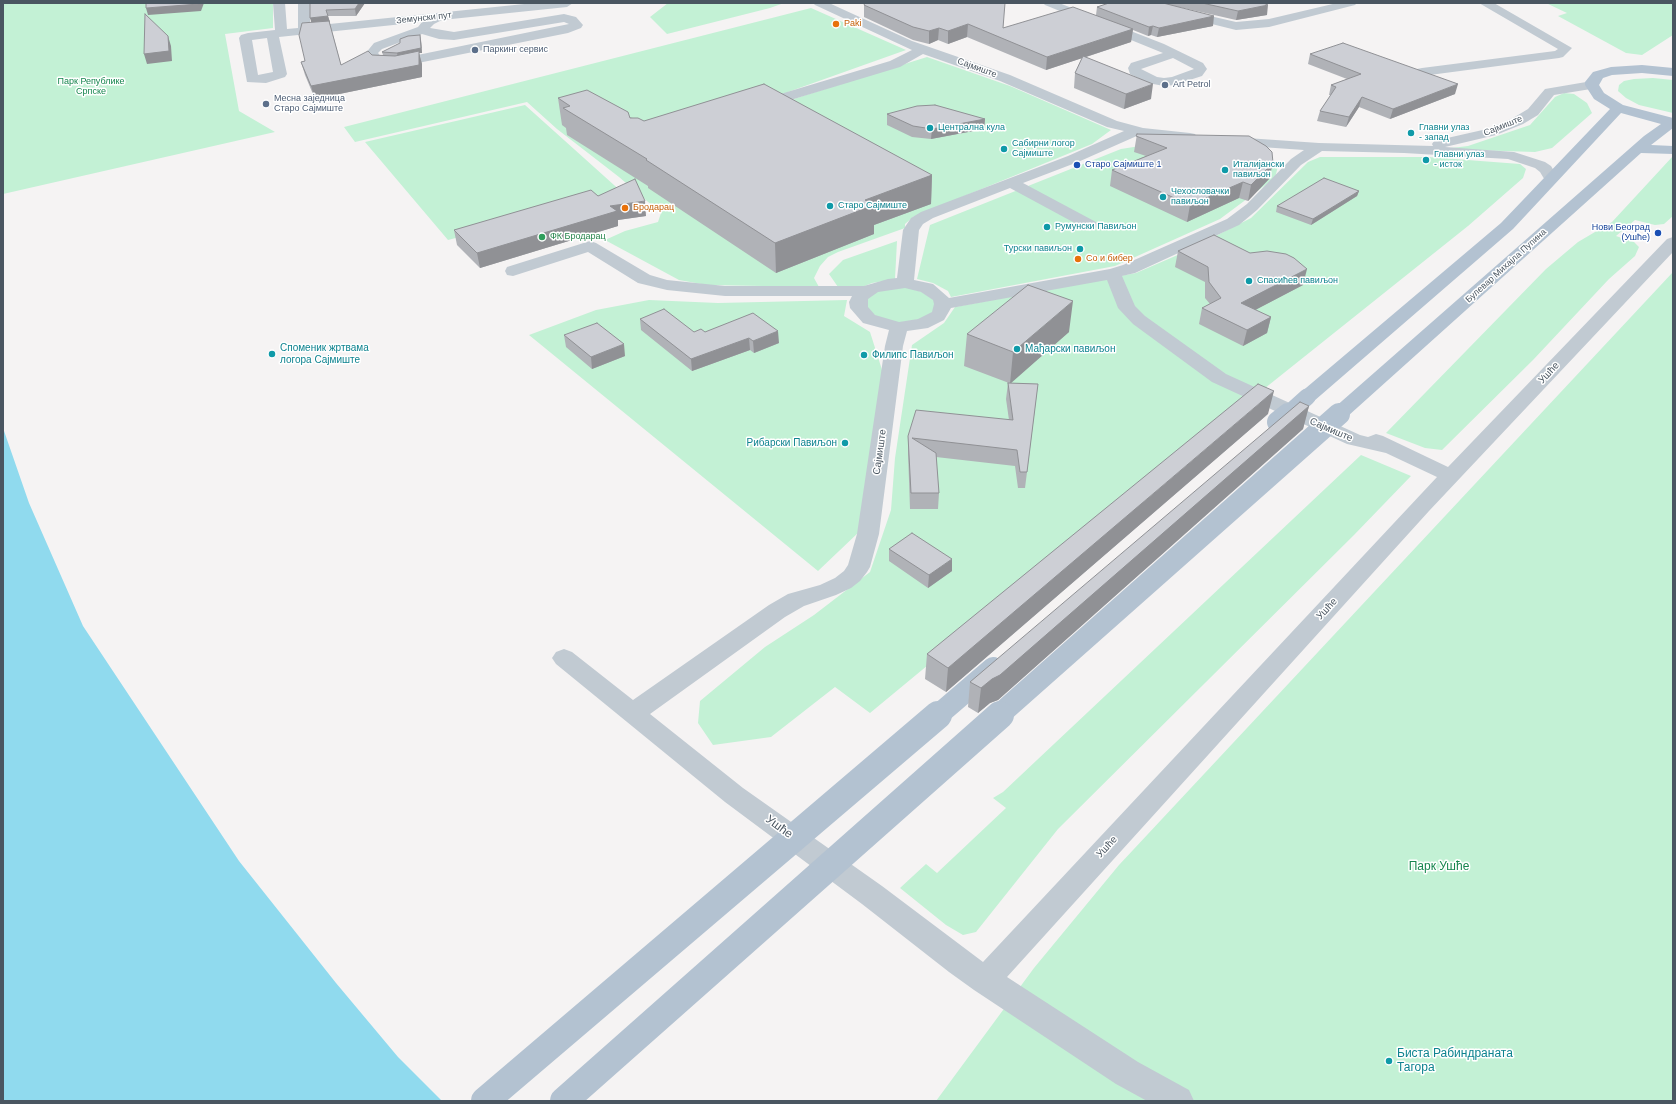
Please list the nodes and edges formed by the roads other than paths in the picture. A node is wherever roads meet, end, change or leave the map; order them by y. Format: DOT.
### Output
graph roads {
  1 [pos="279,3"];
  2 [pos="304,3"];
  3 [pos="437,3"];
  4 [pos="567,3"];
  5 [pos="819,3"];
  6 [pos="1049,3"];
  7 [pos="1139,3"];
  8 [pos="1350,3"];
  9 [pos="1485,3"];
  10 [pos="435,17"];
  11 [pos="422,30"];
  12 [pos="304,31"];
  13 [pos="922,49"];
  14 [pos="1174,54"];
  15 [pos="1673,64"];
  16 [pos="1654,69"];
  17 [pos="1422,72"];
  18 [pos="1673,72"];
  19 [pos="1592,86"];
  20 [pos="1618,108"];
  21 [pos="744,110"];
  22 [pos="1672,122"];
  23 [pos="1136,131"];
  24 [pos="1258,143"];
  25 [pos="1319,147"];
  26 [pos="1404,149"];
  27 [pos="1638,149"];
  28 [pos="1673,150"];
  29 [pos="1290,168"];
  30 [pos="1551,180"];
  31 [pos="1011,183"];
  32 [pos="1090,225"];
  33 [pos="1673,242"];
  34 [pos="513,271"];
  35 [pos="1113,274"];
  36 [pos="905,283"];
  37 [pos="866,292"];
  38 [pos="943,304"];
  39 [pos="899,326"];
  40 [pos="1259,438"];
  41 [pos="1451,476"];
  42 [pos="1013,650"];
  43 [pos="564,658"];
  44 [pos="632,714"];
  45 [pos="985,980"];
  46 [pos="485,1101"];
  47 [pos="564,1101"];
  48 [pos="1178,1101"];
  1 -- 12 [label="street, Земунски пут"];
  2 -- 12 [label="street"];
  3 -- 10 [label="street"];
  4 -- 10 [label="street, Земунски пут"];
  5 -- 13 [label="street, Сајмиште"];
  6 -- 14 [label="street"];
  7 -- 8 [label="street"];
  9 -- 17 [label="street"];
  10 -- 11 [label="street"];
  10 -- 12 [label="street, Земунски пут"];
  11 -- 11 [label="street"];
  13 -- 21 [label="street"];
  13 -- 23 [label="street, Сајмиште"];
  15 -- 16 [label="main road"];
  16 -- 18 [label="main road"];
  16 -- 19 [label="main road"];
  19 -- 20 [label="main road, Булевар Михајла Пупина"];
  19 -- 26 [label="street, Сајмиште"];
  20 -- 22 [label="main road, Булевар Михајла Пупина"];
  20 -- 30 [label="main road"];
  22 -- 27 [label="main road, Булевар Михајла Пупина"];
  23 -- 24 [label="street, Сајмиште"];
  23 -- 31 [label="street, Сајмиште"];
  24 -- 25 [label="street, Сајмиште"];
  24 -- 29 [label="street, Сајмиште"];
  25 -- 26 [label="street, Сајмиште"];
  25 -- 29 [label="street"];
  26 -- 30 [label="street, Сајмиште"];
  27 -- 28 [label="main road"];
  27 -- 47 [label="main road, Булевар Михајла Пупина, bridge"];
  29 -- 35 [label="street"];
  30 -- 40 [label="main road, bridge"];
  31 -- 32 [label="street"];
  31 -- 36 [label="street, Сајмиште"];
  33 -- 41 [label="street, Ушће"];
  34 -- 37 [label="street"];
  35 -- 38 [label="street"];
  35 -- 41 [label="street, Сајмиште"];
  36 -- 37 [label="street"];
  36 -- 38 [label="street"];
  37 -- 39 [label="street"];
  38 -- 39 [label="street"];
  39 -- 44 [label="street, Сајмиште"];
  41 -- 45 [label="street, Ушће"];
  42 -- 46 [label="main road, bridge"];
  43 -- 44 [label="street, Ушће"];
  44 -- 45 [label="street, Ушће"];
  45 -- 48 [label="street, Ушће"];
}
